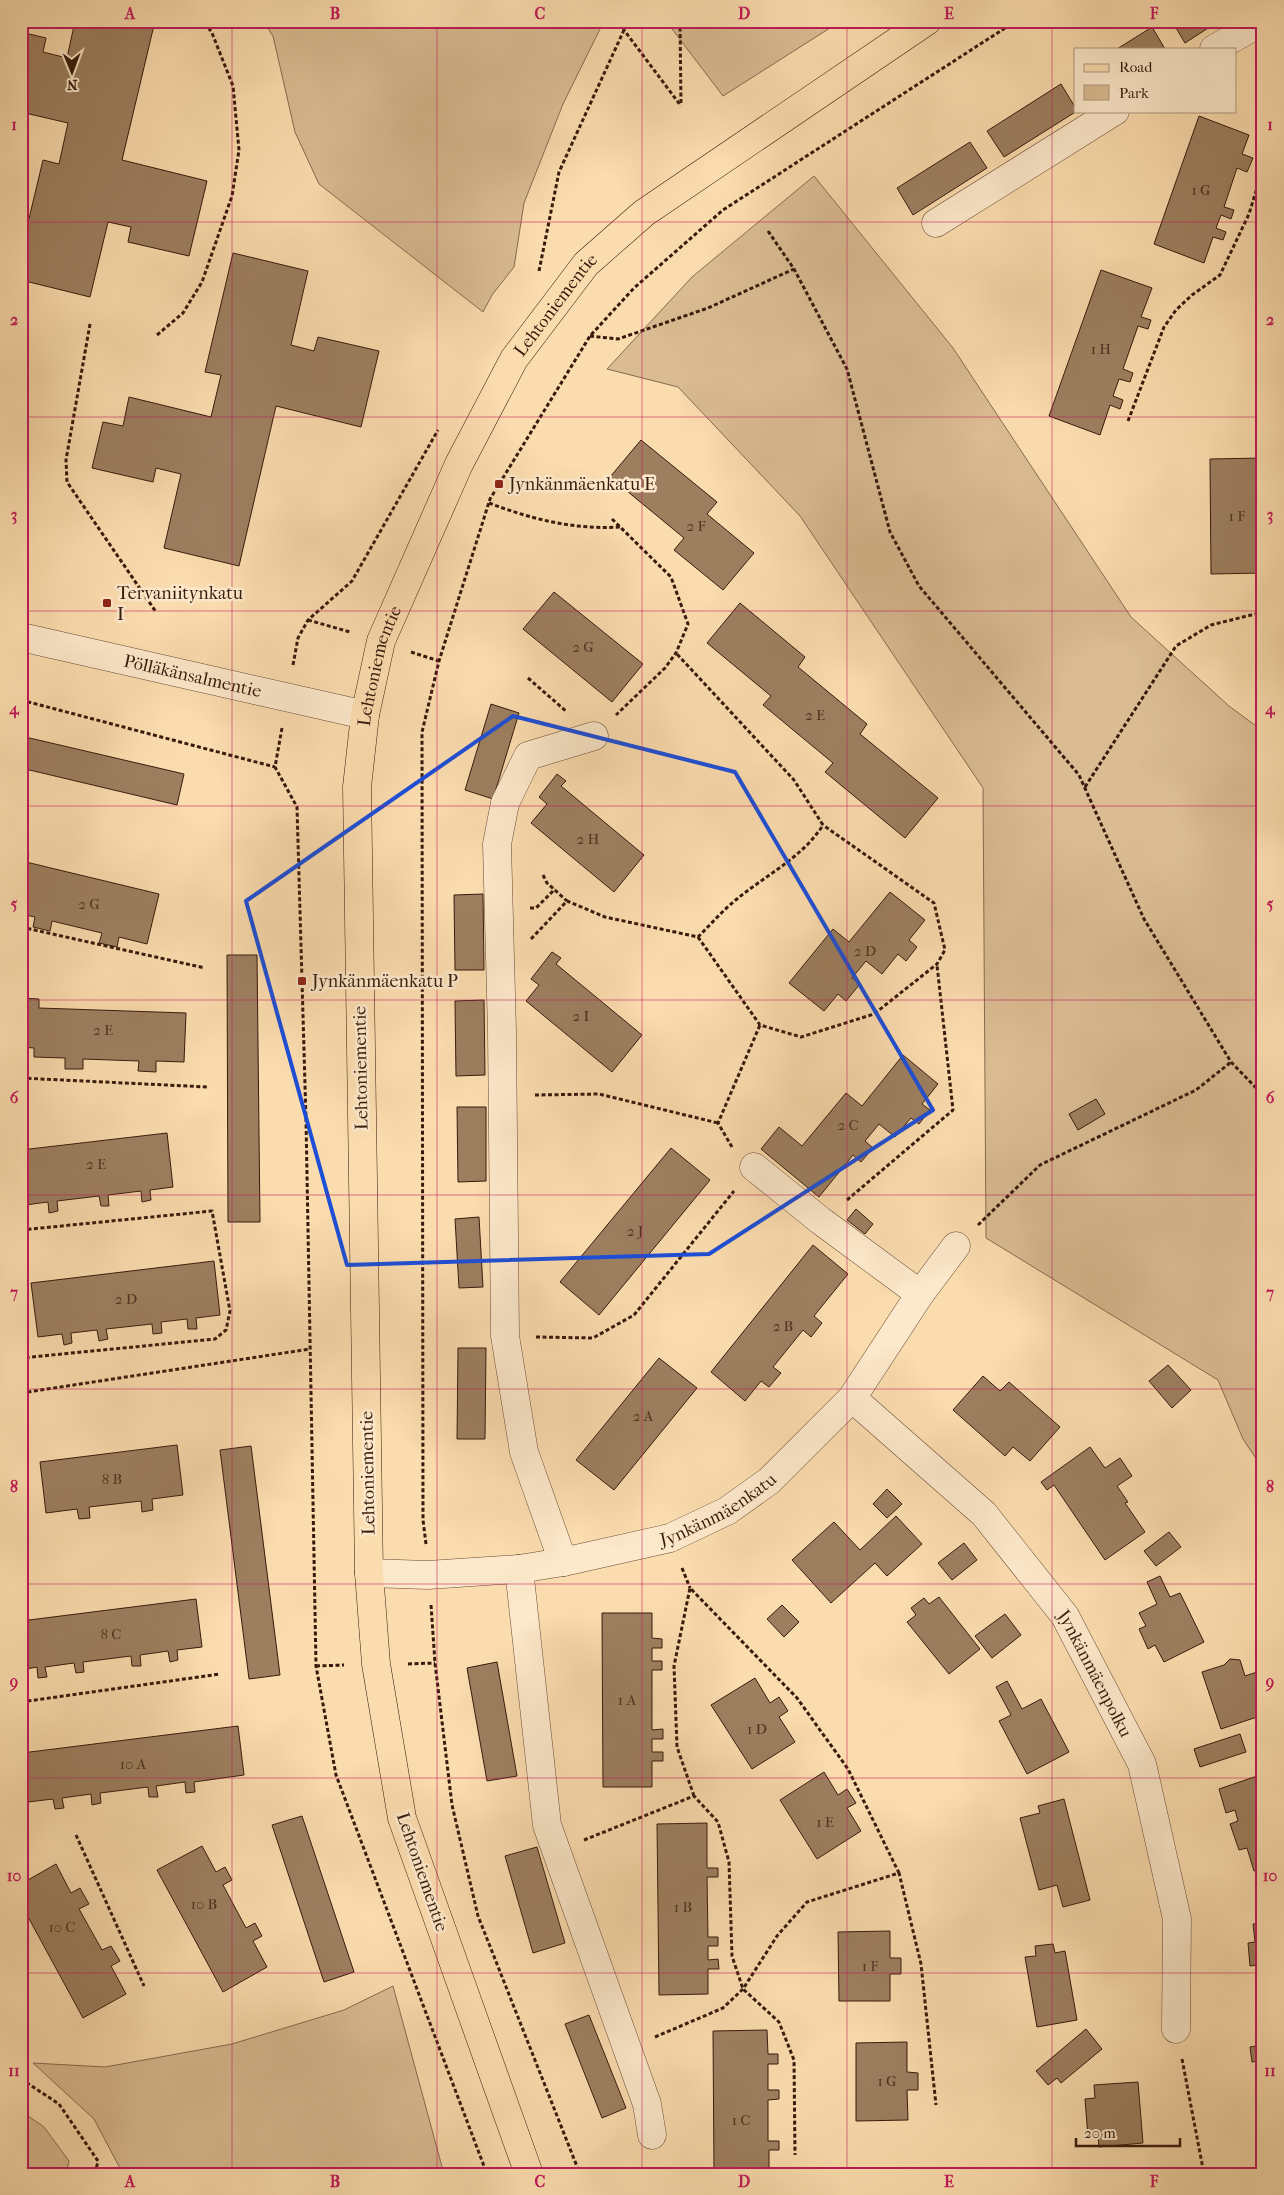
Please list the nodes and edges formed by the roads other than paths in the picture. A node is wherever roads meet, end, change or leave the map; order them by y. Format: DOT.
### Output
graph roads {
  1 [pos="927,21"];
  2 [pos="1262,21"];
  3 [pos="1216,48"];
  4 [pos="1113,112"];
  5 [pos="936,223"];
  6 [pos="21,637"];
  7 [pos="365,715"];
  8 [pos="594,736"];
  9 [pos="746,1177"];
  10 [pos="956,1246"];
  11 [pos="920,1294"];
  12 [pos="852,1398"];
  13 [pos="563,1562"];
  14 [pos="519,1569"];
  15 [pos="369,1573"];
  16 [pos="1176,2030"];
  17 [pos="652,2135"];
  18 [pos="529,2174"];
  1 -- 7 [label="main road, Lehtoniementie"];
  2 -- 3 [label="street"];
  4 -- 5 [label="street"];
  6 -- 7 [label="street, Pölläkänsalmentie"];
  7 -- 15 [label="main road, Lehtoniementie"];
  8 -- 13 [label="street"];
  9 -- 11 [label="street"];
  10 -- 11 [label="street, Jynkänmäenkatu"];
  11 -- 12 [label="street, Jynkänmäenkatu"];
  12 -- 13 [label="street, Jynkänmäenkatu"];
  12 -- 16 [label="street, Jynkänmäenpolku"];
  13 -- 14 [label="street, Jynkänmäenkatu"];
  14 -- 15 [label="street, Jynkänmäenkatu"];
  14 -- 17 [label="street"];
  15 -- 18 [label="main road, Lehtoniementie"];
}
